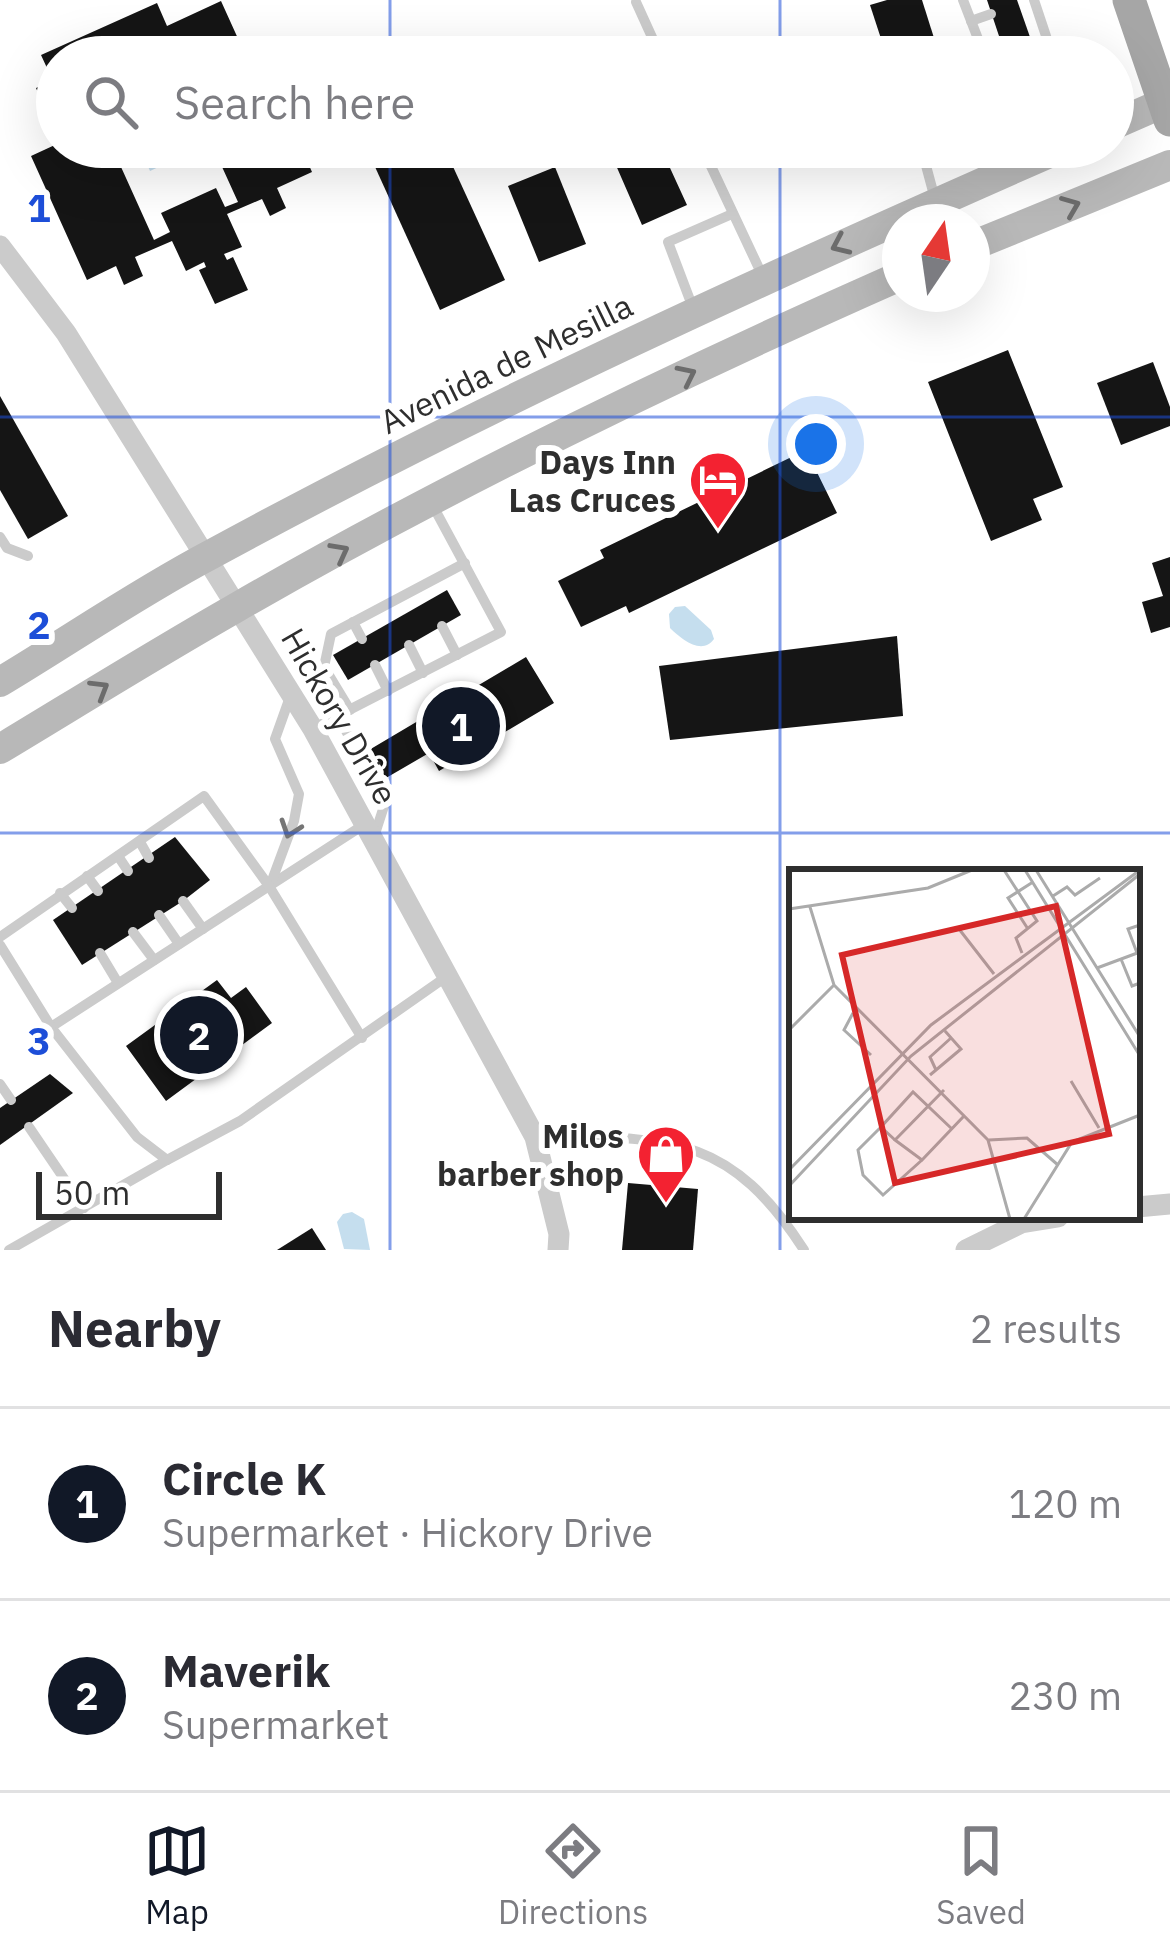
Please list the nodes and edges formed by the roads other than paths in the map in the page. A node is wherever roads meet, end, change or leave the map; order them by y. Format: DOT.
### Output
graph roads {
  1 [pos="964,0"];
  2 [pos="1130,0"];
  3 [pos="1027,1"];
  4 [pos="636,2"];
  5 [pos="991,14"];
  6 [pos="971,21"];
  7 [pos="1044,27"];
  8 [pos="1028,32"];
  9 [pos="651,36"];
  10 [pos="977,36"];
  11 [pos="1047,36"];
  12 [pos="1168,108"];
  13 [pos="1134,119"];
  14 [pos="1170,165"];
  15 [pos="712,168"];
  16 [pos="927,168"];
  17 [pos="1015,168"];
  18 [pos="936,202"];
  19 [pos="733,214"];
  20 [pos="990,239"];
  21 [pos="0,246"];
  22 [pos="764,279"];
  23 [pos="882,284"];
  24 [pos="694,311"];
  25 [pos="494,408"];
  26 [pos="522,454"];
  27 [pos="432,503"];
  28 [pos="0,537"];
  29 [pos="28,556"];
  30 [pos="206,557"];
  31 [pos="465,563"];
  32 [pos="422,585"];
  33 [pos="429,600"];
  34 [pos="388,604"];
  35 [pos="237,607"];
  36 [pos="395,619"];
  37 [pos="353,622"];
  38 [pos="442,626"];
  39 [pos="362,639"];
  40 [pos="409,645"];
  41 [pos="457,655"];
  42 [pos="375,665"];
  43 [pos="423,673"];
  44 [pos="0,682"];
  45 [pos="388,691"];
  46 [pos="291,694"];
  47 [pos="344,713"];
  48 [pos="313,729"];
  49 [pos="0,749"];
  50 [pos="369,832"];
  51 [pos="140,842"];
  52 [pos="118,856"];
  53 [pos="149,858"];
  54 [pos="128,871"];
  55 [pos="87,876"];
  56 [pos="269,886"];
  57 [pos="98,891"];
  58 [pos="60,893"];
  59 [pos="183,902"];
  60 [pos="72,908"];
  61 [pos="158,914"];
  62 [pos="203,928"];
  63 [pos="133,932"];
  64 [pos="0,941"];
  65 [pos="179,944"];
  66 [pos="100,953"];
  67 [pos="154,960"];
  68 [pos="447,976"];
  69 [pos="118,983"];
  70 [pos="51,1027"];
  71 [pos="362,1038"];
  72 [pos="0,1084"];
  73 [pos="11,1100"];
  74 [pos="29,1127"];
  75 [pos="535,1136"];
  76 [pos="167,1160"];
  77 [pos="1170,1204"];
  78 [pos="84,1208"];
  79 [pos="1140,1208"];
  80 [pos="1040,1220"];
  81 [pos="9,1250"];
  82 [pos="558,1250"];
  83 [pos="804,1250"];
  84 [pos="966,1250"];
  1 -- 6 [label="lane"];
  2 -- 12 [label="main road"];
  3 -- 7 [label="lane"];
  4 -- 9 [label="lane"];
  5 -- 6 [label="lane"];
  6 -- 10 [label="lane"];
  7 -- 8 [label="lane"];
  7 -- 11 [label="lane"];
  12 -- 13 [label="main road"];
  20 -- 14 [label="main road, one-way"];
  15 -- 19 [label="lane"];
  16 -- 18 [label="lane"];
  17 -- 18 [label="main road, Avenida de Mesilla"];
  18 -- 22 [label="main road, Avenida de Mesilla, one-way"];
  19 -- 22 [label="lane"];
  19 -- 24 [label="lane"];
  21 -- 30 [label="street, Hickory Drive"];
  22 -- 24 [label="main road, Avenida de Mesilla"];
  26 -- 23 [label="main road, one-way"];
  24 -- 25 [label="main road, Avenida de Mesilla"];
  25 -- 26 [label="main road"];
  25 -- 30 [label="main road, Avenida de Mesilla"];
  26 -- 27 [label="main road"];
  27 -- 31 [label="lane"];
  35 -- 27 [label="main road, one-way"];
  28 -- 29 [label="lane"];
  30 -- 35 [label="street, Hickory Drive"];
  30 -- 44 [label="main road, Avenida de Mesilla"];
  31 -- 32 [label="lane"];
  31 -- 41 [label="lane"];
  32 -- 33 [label="lane"];
  32 -- 34 [label="lane"];
  34 -- 36 [label="lane"];
  34 -- 37 [label="lane"];
  35 -- 46 [label="street, Hickory Drive"];
  49 -- 35 [label="main road, one-way"];
  37 -- 39 [label="lane"];
  37 -- 47 [label="lane"];
  38 -- 41 [label="lane"];
  40 -- 43 [label="lane"];
  41 -- 43 [label="lane"];
  42 -- 45 [label="lane"];
  43 -- 45 [label="lane"];
  45 -- 47 [label="lane"];
  46 -- 48 [label="street, Hickory Drive"];
  46 -- 56 [label="lane, one-way"];
  47 -- 48 [label="lane"];
  47 -- 50 [label="lane"];
  48 -- 50 [label="street, Hickory Drive"];
  50 -- 56 [label="lane"];
  50 -- 68 [label="street, Hickory Drive"];
  51 -- 52 [label="lane"];
  51 -- 53 [label="lane"];
  51 -- 56 [label="lane"];
  52 -- 54 [label="lane"];
  52 -- 55 [label="lane"];
  55 -- 57 [label="lane"];
  55 -- 58 [label="lane"];
  56 -- 62 [label="lane"];
  56 -- 71 [label="lane"];
  58 -- 60 [label="lane"];
  58 -- 64 [label="lane"];
  59 -- 62 [label="lane"];
  61 -- 65 [label="lane"];
  62 -- 65 [label="lane"];
  63 -- 67 [label="lane"];
  64 -- 70 [label="lane"];
  65 -- 67 [label="lane"];
  66 -- 69 [label="lane"];
  67 -- 69 [label="lane"];
  68 -- 71 [label="lane"];
  68 -- 75 [label="street, Hickory Drive"];
  69 -- 70 [label="lane"];
  70 -- 76 [label="lane"];
  71 -- 76 [label="lane"];
  72 -- 73 [label="lane"];
  74 -- 78 [label="lane"];
  75 -- 82 [label="street, Hickory Drive"];
  75 -- 83 [label="lane"];
  76 -- 78 [label="lane"];
  77 -- 79 [label="street"];
  78 -- 81 [label="lane"];
  80 -- 84 [label="street"];
}
